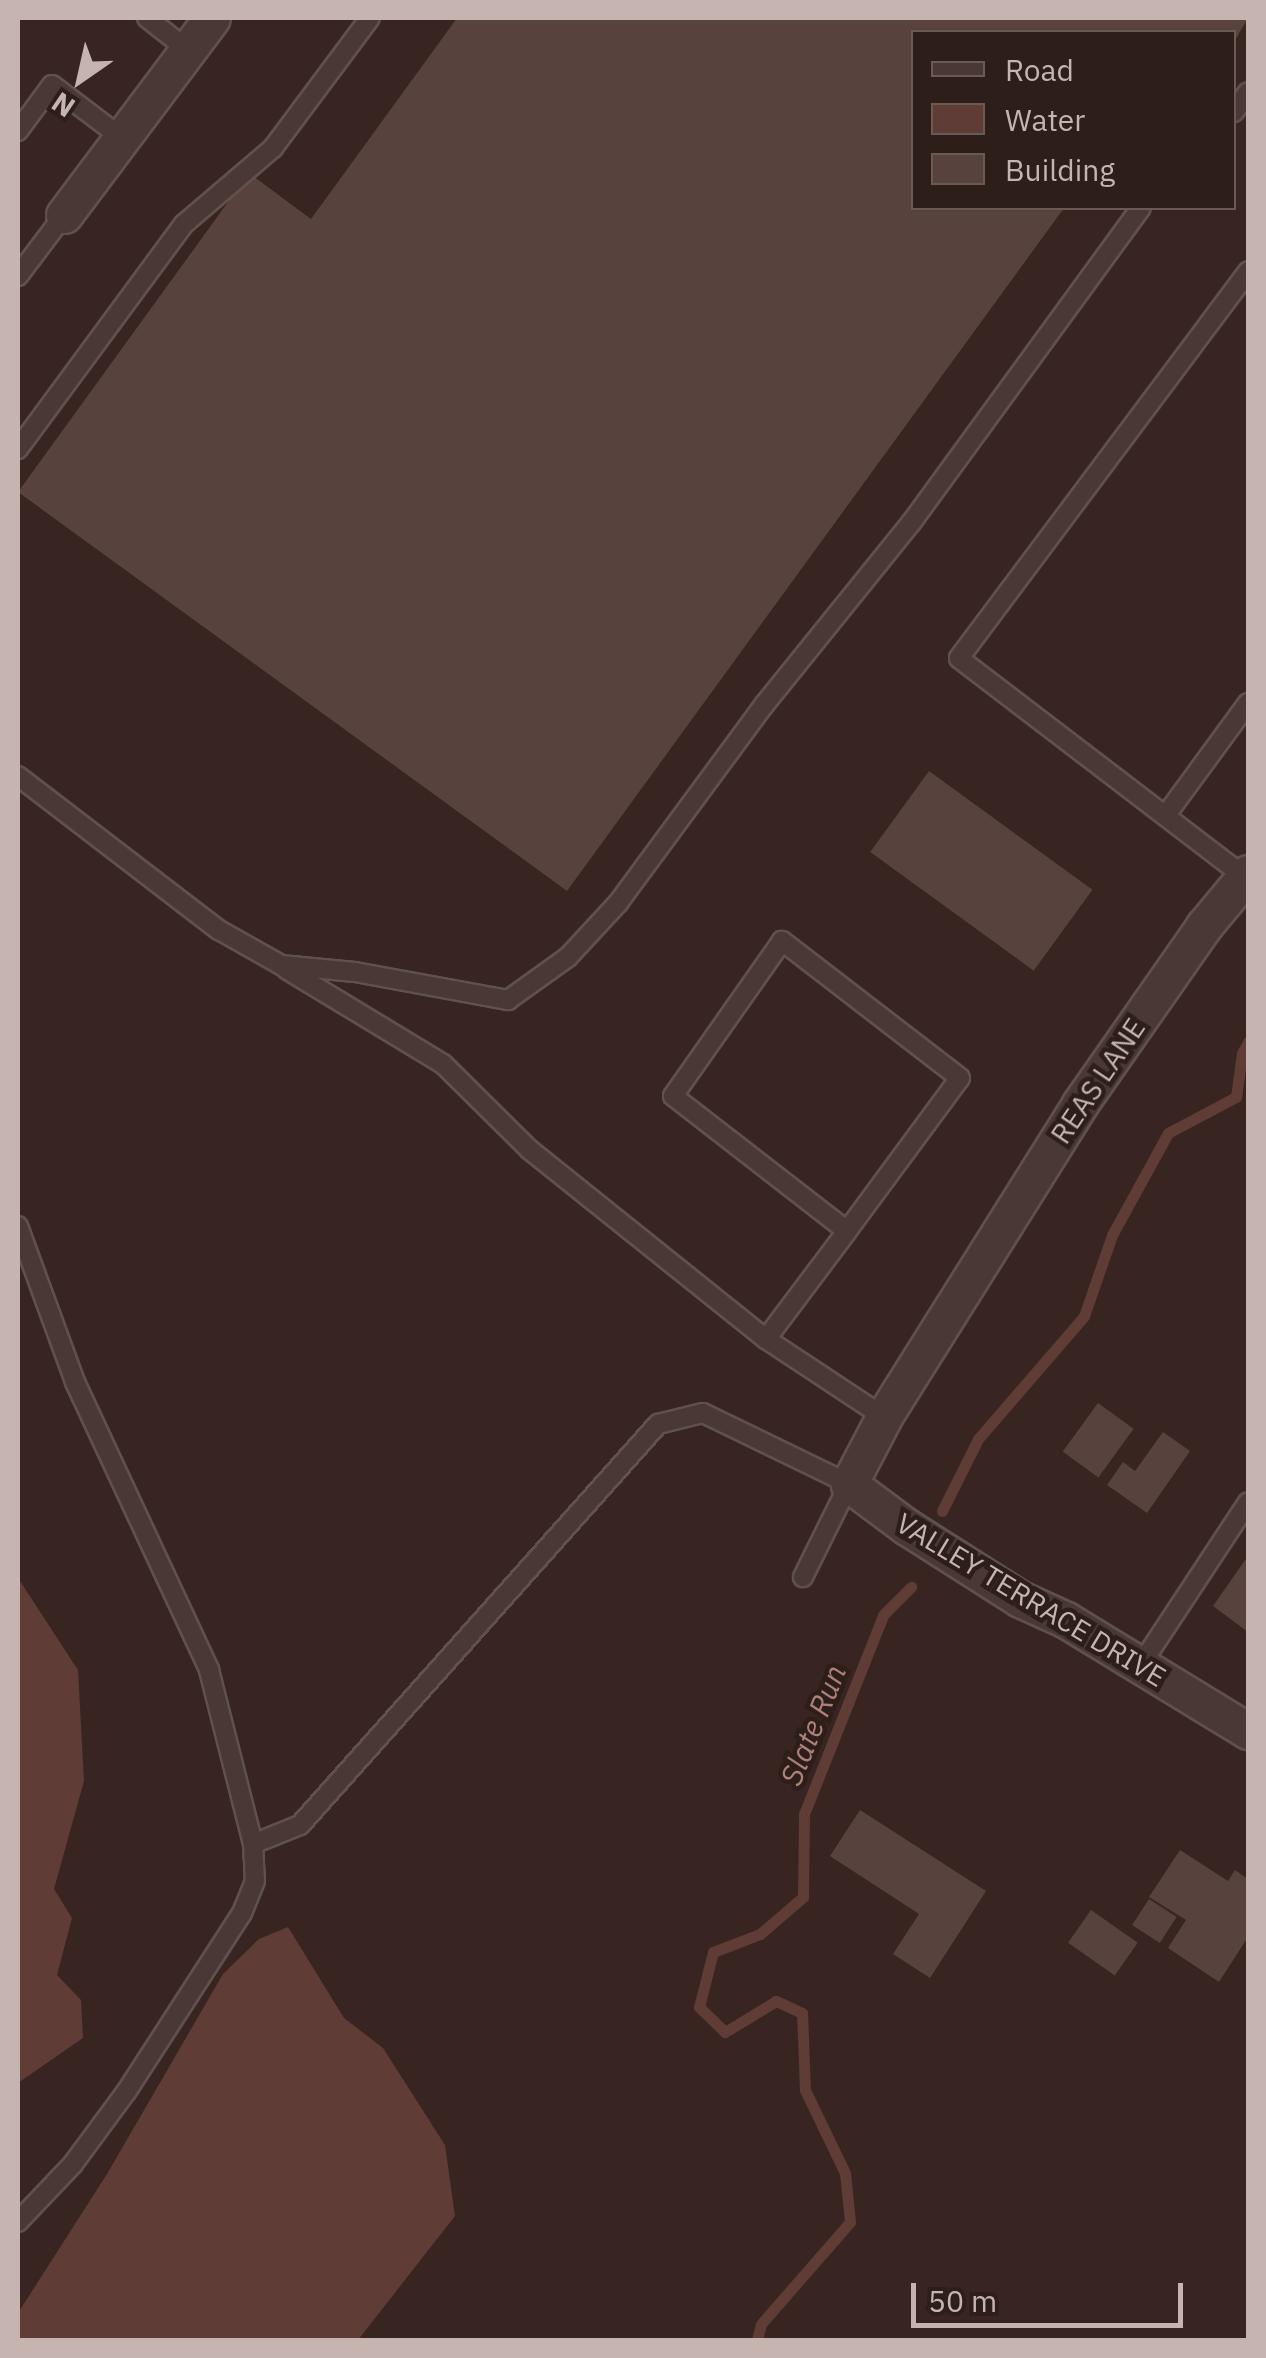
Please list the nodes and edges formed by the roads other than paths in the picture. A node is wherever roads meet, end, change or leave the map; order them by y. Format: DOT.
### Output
graph roads {
  1 [pos="146,18"];
  2 [pos="212,18"];
  3 [pos="370,18"];
  4 [pos="188,50"];
  5 [pos="18,132"];
  6 [pos="122,138"];
  7 [pos="1140,210"];
  8 [pos="64,215"];
  9 [pos="1248,271"];
  10 [pos="18,276"];
  11 [pos="18,449"];
  12 [pos="1248,703"];
  13 [pos="18,776"];
  14 [pos="1166,816"];
  15 [pos="1247,875"];
  16 [pos="281,965"];
  17 [pos="18,1226"];
  18 [pos="847,1231"];
  19 [pos="766,1340"];
  20 [pos="884,1417"];
  21 [pos="849,1484"];
  22 [pos="1248,1502"];
  23 [pos="803,1576"];
  24 [pos="1140,1666"];
  25 [pos="1248,1731"];
  26 [pos="253,1844"];
  27 [pos="18,2222"];
  1 -- 4 [label="lane"];
  2 -- 4 [label="street"];
  3 -- 11 [label="lane"];
  4 -- 6 [label="street"];
  5 -- 6 [label="lane"];
  6 -- 8 [label="street"];
  7 -- 16 [label="lane"];
  8 -- 10 [label="lane"];
  9 -- 14 [label="lane"];
  12 -- 14 [label="lane"];
  13 -- 16 [label="lane"];
  14 -- 15 [label="lane"];
  15 -- 20 [label="street, REAS LANE"];
  16 -- 19 [label="lane"];
  17 -- 26 [label="lane"];
  18 -- 18 [label="lane"];
  18 -- 19 [label="lane"];
  19 -- 20 [label="lane"];
  20 -- 21 [label="street"];
  21 -- 23 [label="lane"];
  21 -- 24 [label="street, VALLEY TERRACE DRIVE"];
  21 -- 26 [label="lane"];
  22 -- 24 [label="lane"];
  24 -- 25 [label="street, VALLEY TERRACE DRIVE"];
  26 -- 27 [label="lane"];
}
